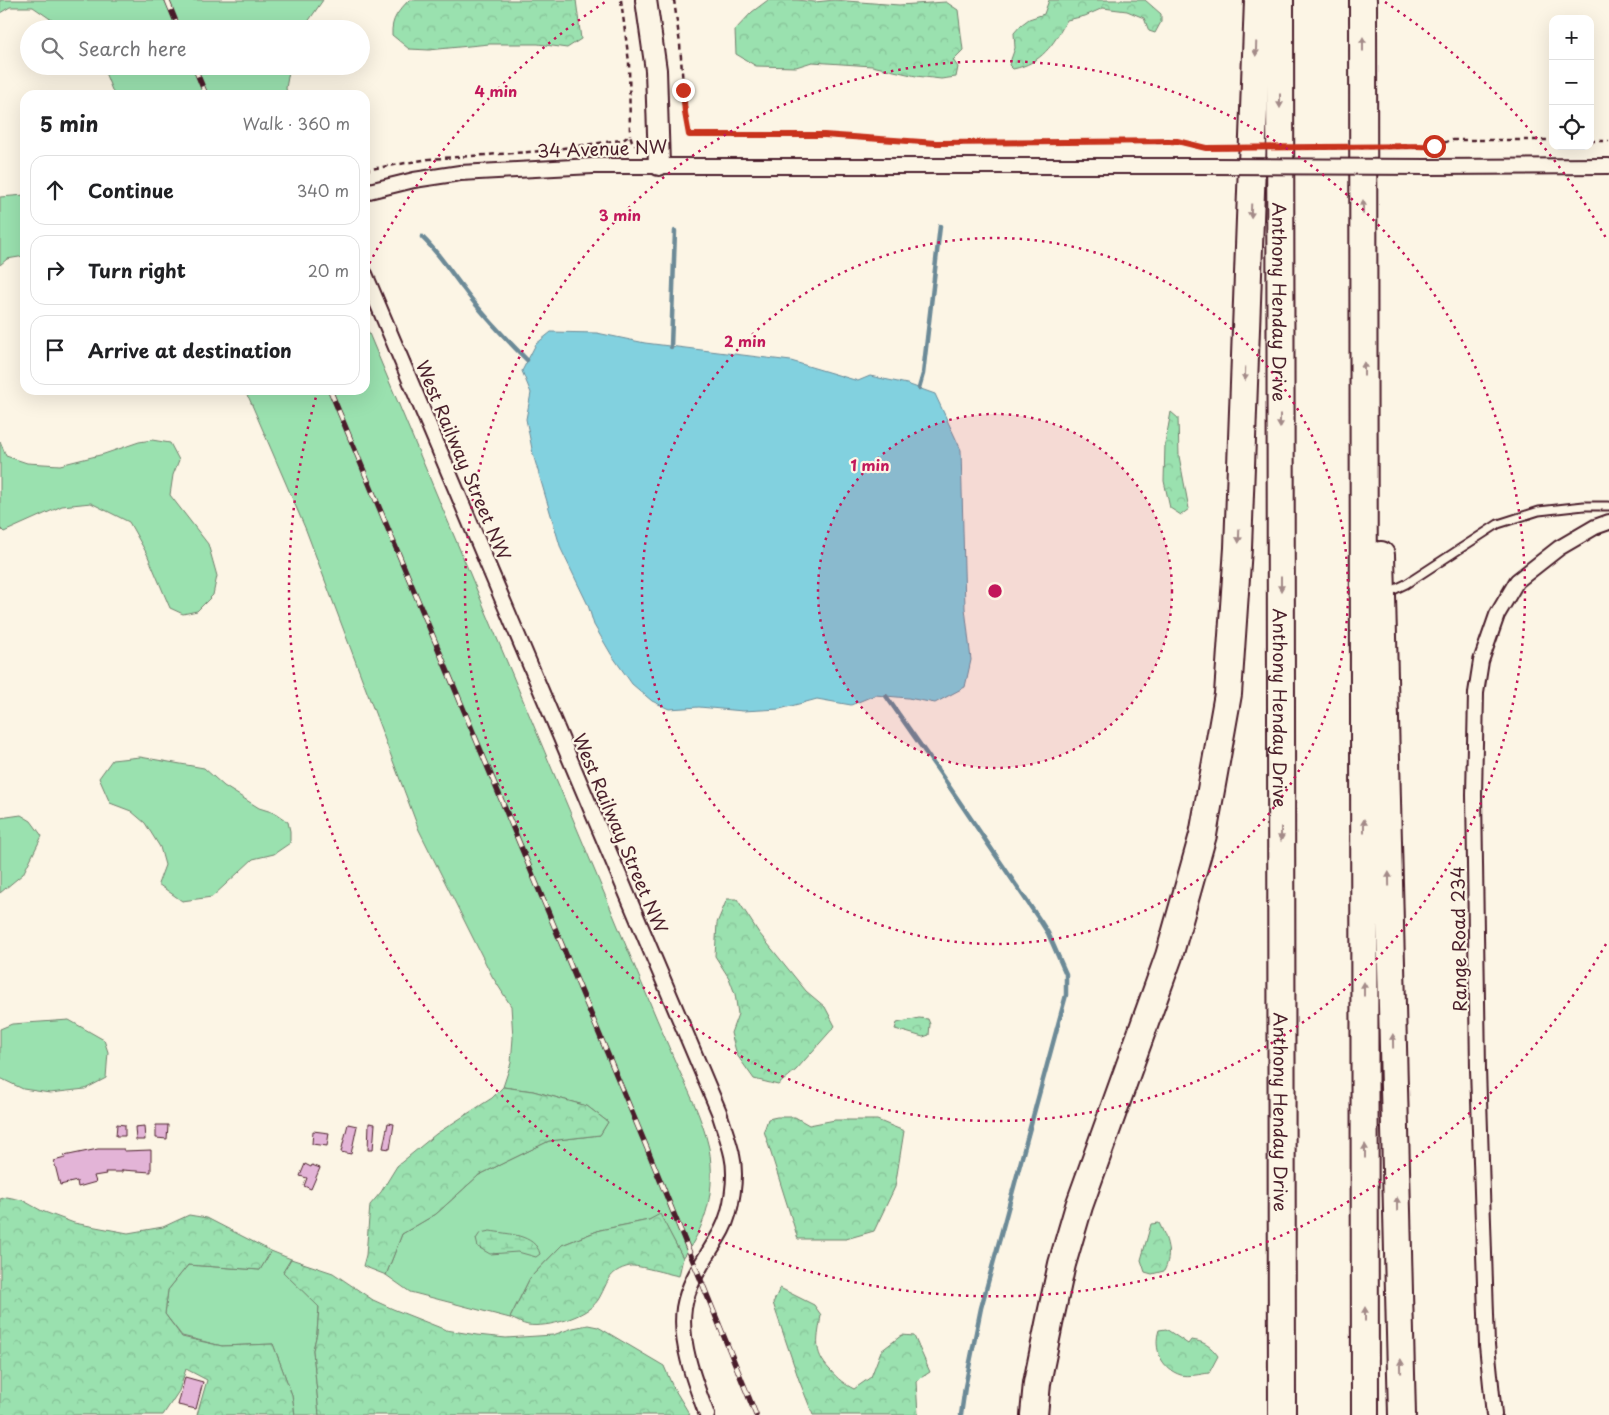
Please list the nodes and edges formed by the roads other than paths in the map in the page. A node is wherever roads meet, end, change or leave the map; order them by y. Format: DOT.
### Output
graph roads {
  1 [pos="646,0"];
  2 [pos="1258,0"];
  3 [pos="1280,0"];
  4 [pos="1363,0"];
  5 [pos="659,165"];
  6 [pos="1609,166"];
  7 [pos="370,191"];
  8 [pos="370,286"];
  9 [pos="1364,418"];
  10 [pos="1609,506"];
  11 [pos="1609,522"];
  12 [pos="1382,596"];
  13 [pos="707,1415"];
  14 [pos="1034,1415"];
  15 [pos="1282,1415"];
  16 [pos="1365,1415"];
  17 [pos="1402,1415"];
  18 [pos="1494,1415"];
  1 -- 5 [label="street"];
  2 -- 14 [label="highway, one-way"];
  3 -- 15 [label="highway, Anthony Henday Drive, one-way"];
  9 -- 4 [label="highway, one-way"];
  5 -- 6 [label="street, 34 Avenue NW, bridge"];
  5 -- 7 [label="street, 34 Avenue NW"];
  8 -- 13 [label="street, West Railway Street NW"];
  9 -- 12 [label="highway"];
  16 -- 9 [label="highway, one-way"];
  10 -- 12 [label="lane"];
  11 -- 18 [label="street, Range Road 234"];
  17 -- 12 [label="highway, one-way"];
}
